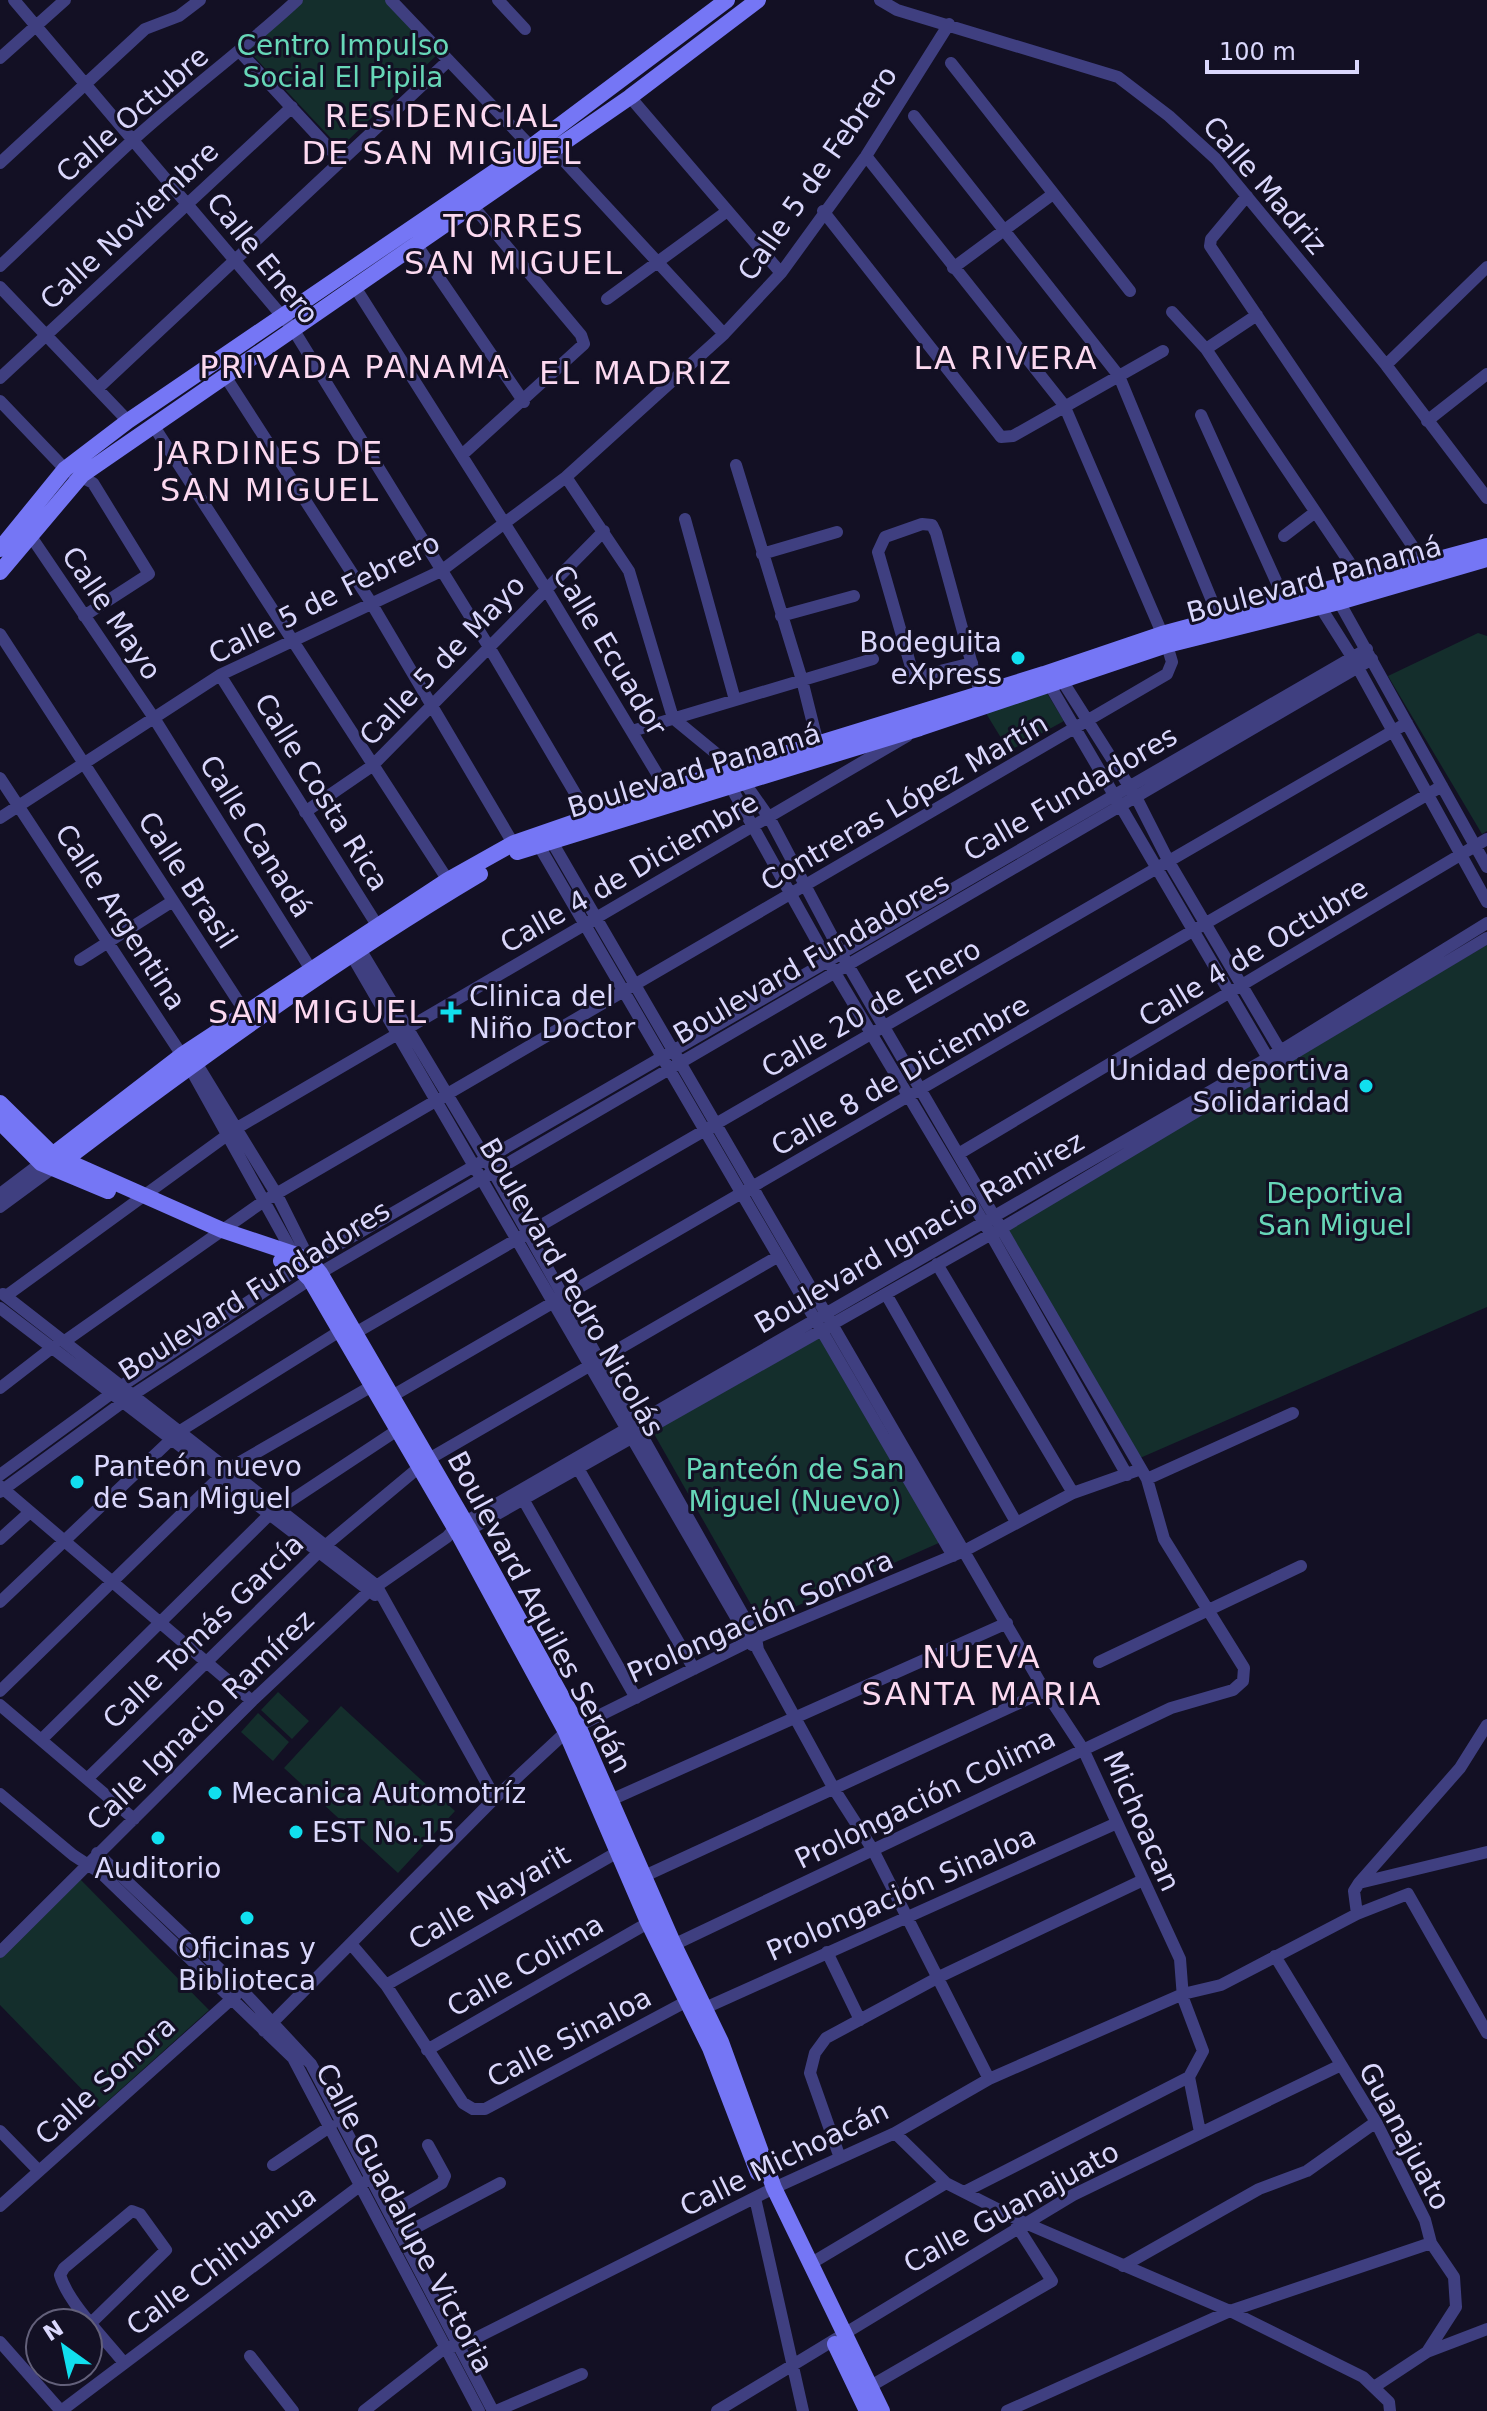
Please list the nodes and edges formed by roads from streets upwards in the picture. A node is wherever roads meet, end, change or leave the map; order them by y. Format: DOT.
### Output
graph roads {
  1 [pos="14,0"];
  2 [pos="65,0"];
  3 [pos="200,0"];
  4 [pos="297,0"];
  5 [pos="391,0"];
  6 [pos="498,0"];
  7 [pos="727,0"];
  8 [pos="758,0"];
  9 [pos="880,0"];
  10 [pos="36,24"];
  11 [pos="949,24"];
  12 [pos="525,29"];
  13 [pos="240,52"];
  14 [pos="0,58"];
  15 [pos="448,61"];
  16 [pos="951,63"];
  17 [pos="84,82"];
  18 [pos="630,97"];
  19 [pos="292,107"];
  20 [pos="914,116"];
  21 [pos="133,140"];
  22 [pos="542,152"];
  23 [pos="866,156"];
  24 [pos="341,161"];
  25 [pos="0,163"];
  26 [pos="1053,194"];
  27 [pos="1247,196"];
  28 [pos="187,202"];
  29 [pos="473,206"];
  30 [pos="823,211"];
  31 [pos="726,212"];
  32 [pos="1005,230"];
  33 [pos="416,244"];
  34 [pos="235,261"];
  35 [pos="661,263"];
  36 [pos="0,266"];
  37 [pos="1487,267"];
  38 [pos="953,268"];
  39 [pos="781,273"];
  40 [pos="0,287"];
  41 [pos="355,287"];
  42 [pos="1130,291"];
  43 [pos="607,299"];
  44 [pos="1172,312"];
  45 [pos="1257,315"];
  46 [pos="288,324"];
  47 [pos="724,334"];
  48 [pos="46,335"];
  49 [pos="1206,349"];
  50 [pos="1163,351"];
  51 [pos="1386,365"];
  52 [pos="1487,374"];
  53 [pos="225,376"];
  54 [pos="1119,376"];
  55 [pos="0,378"];
  56 [pos="97,389"];
  57 [pos="0,401"];
  58 [pos="524,402"];
  59 [pos="1064,405"];
  60 [pos="1201,415"];
  61 [pos="128,421"];
  62 [pos="1427,421"];
  63 [pos="153,425"];
  64 [pos="463,454"];
  65 [pos="736,465"];
  66 [pos="65,469"];
  67 [pos="82,475"];
  68 [pos="566,477"];
  69 [pos="1487,498"];
  70 [pos="1314,513"];
  71 [pos="685,519"];
  72 [pos="504,523"];
  73 [pos="604,531"];
  74 [pos="837,532"];
  75 [pos="30,535"];
  76 [pos="1284,536"];
  77 [pos="1487,546"];
  78 [pos="0,549"];
  79 [pos="762,554"];
  80 [pos="1487,559"];
  81 [pos="1428,569"];
  82 [pos="441,571"];
  83 [pos="0,572"];
  84 [pos="1367,587"];
  85 [pos="546,589"];
  86 [pos="1335,595"];
  87 [pos="854,596"];
  88 [pos="1316,600"];
  89 [pos="370,601"];
  90 [pos="1285,601"];
  91 [pos="84,616"];
  92 [pos="781,616"];
  93 [pos="1222,624"];
  94 [pos="0,634"];
  95 [pos="293,638"];
  96 [pos="1164,639"];
  97 [pos="489,647"];
  98 [pos="1370,654"];
  99 [pos="873,659"];
  100 [pos="1355,662"];
  101 [pos="972,663"];
  102 [pos="220,675"];
  103 [pos="1052,677"];
  104 [pos="802,680"];
  105 [pos="735,700"];
  106 [pos="982,700"];
  107 [pos="433,706"];
  108 [pos="154,718"];
  109 [pos="673,718"];
  110 [pos="1087,723"];
  111 [pos="1407,723"];
  112 [pos="920,728"];
  113 [pos="1075,730"];
  114 [pos="632,731"];
  115 [pos="1393,732"];
  116 [pos="818,744"];
  117 [pos="84,762"];
  118 [pos="372,766"];
  119 [pos="731,773"];
  120 [pos="0,778"];
  121 [pos="1442,786"];
  122 [pos="1132,792"];
  123 [pos="1427,793"];
  124 [pos="670,796"];
  125 [pos="1120,800"];
  126 [pos="19,805"];
  127 [pos="305,812"];
  128 [pos="0,818"];
  129 [pos="770,819"];
  130 [pos="592,821"];
  131 [pos="755,828"];
  132 [pos="543,839"];
  133 [pos="1481,843"];
  134 [pos="516,847"];
  135 [pos="1461,854"];
  136 [pos="1169,862"];
  137 [pos="1487,867"];
  138 [pos="1157,870"];
  139 [pos="451,885"];
  140 [pos="807,886"];
  141 [pos="793,894"];
  142 [pos="173,901"];
  143 [pos="1487,902"];
  144 [pos="592,920"];
  145 [pos="1487,923"];
  146 [pos="1207,924"];
  147 [pos="380,930"];
  148 [pos="1194,931"];
  149 [pos="1487,938"];
  150 [pos="107,941"];
  151 [pos="353,948"];
  152 [pos="844,958"];
  153 [pos="80,960"];
  154 [pos="830,966"];
  155 [pos="314,974"];
  156 [pos="631,988"];
  157 [pos="1238,990"];
  158 [pos="249,1018"];
  159 [pos="887,1026"];
  160 [pos="402,1031"];
  161 [pos="871,1034"];
  162 [pos="1283,1055"];
  163 [pos="678,1056"];
  164 [pos="189,1058"];
  165 [pos="1270,1063"];
  166 [pos="665,1064"];
  167 [pos="922,1090"];
  168 [pos="441,1098"];
  169 [pos="908,1098"];
  170 [pos="0,1103"];
  171 [pos="0,1122"];
  172 [pos="711,1128"];
  173 [pos="232,1132"];
  174 [pos="960,1153"];
  175 [pos="53,1162"];
  176 [pos="484,1168"];
  177 [pos="754,1188"];
  178 [pos="0,1194"];
  179 [pos="277,1195"];
  180 [pos="740,1195"];
  181 [pos="141,1199"];
  182 [pos="264,1201"];
  183 [pos="0,1207"];
  184 [pos="995,1215"];
  185 [pos="982,1222"];
  186 [pos="996,1230"];
  187 [pos="218,1233"];
  188 [pos="522,1236"];
  189 [pos="777,1257"];
  190 [pos="937,1264"];
  191 [pos="306,1267"];
  192 [pos="886,1294"];
  193 [pos="2,1299"];
  194 [pos="558,1300"];
  195 [pos="828,1318"];
  196 [pos="816,1326"];
  197 [pos="348,1332"];
  198 [pos="65,1341"];
  199 [pos="53,1347"];
  200 [pos="593,1362"];
  201 [pos="377,1383"];
  202 [pos="0,1388"];
  203 [pos="124,1393"];
  204 [pos="386,1400"];
  205 [pos="1293,1413"];
  206 [pos="396,1431"];
  207 [pos="634,1431"];
  208 [pos="176,1434"];
  209 [pos="424,1463"];
  210 [pos="579,1470"];
  211 [pos="224,1473"];
  212 [pos="1144,1474"];
  213 [pos="0,1475"];
  214 [pos="1127,1475"];
  215 [pos="1,1489"];
  216 [pos="1073,1493"];
  217 [pos="523,1499"];
  218 [pos="30,1512"];
  219 [pos="274,1512"];
  220 [pos="1016,1522"];
  221 [pos="459,1530"];
  222 [pos="0,1539"];
  223 [pos="62,1541"];
  224 [pos="322,1549"];
  225 [pos="959,1554"];
  226 [pos="1301,1566"];
  227 [pos="111,1584"];
  228 [pos="372,1588"];
  229 [pos="0,1602"];
  230 [pos="1208,1609"];
  231 [pos="158,1622"];
  232 [pos="1007,1623"];
  233 [pos="754,1644"];
  234 [pos="205,1661"];
  235 [pos="1099,1662"];
  236 [pos="694,1669"];
  237 [pos="0,1691"];
  238 [pos="1045,1691"];
  239 [pos="636,1698"];
  240 [pos="252,1701"];
  241 [pos="0,1705"];
  242 [pos="795,1719"];
  243 [pos="1487,1725"];
  244 [pos="572,1729"];
  245 [pos="41,1740"];
  246 [pos="1083,1749"];
  247 [pos="87,1779"];
  248 [pos="834,1789"];
  249 [pos="0,1794"];
  250 [pos="495,1798"];
  251 [pos="604,1803"];
  252 [pos="134,1819"];
  253 [pos="1117,1823"];
  254 [pos="624,1849"];
  255 [pos="873,1850"];
  256 [pos="1487,1852"];
  257 [pos="93,1858"];
  258 [pos="637,1879"];
  259 [pos="1141,1881"];
  260 [pos="1359,1883"];
  261 [pos="1357,1914"];
  262 [pos="906,1916"];
  263 [pos="654,1919"];
  264 [pos="351,1944"];
  265 [pos="667,1948"];
  266 [pos="0,1952"];
  267 [pos="827,1952"];
  268 [pos="1275,1956"];
  269 [pos="939,1977"];
  270 [pos="386,1985"];
  271 [pos="1183,1994"];
  272 [pos="237,1995"];
  273 [pos="696,2002"];
  274 [pos="860,2020"];
  275 [pos="269,2026"];
  276 [pos="1487,2033"];
  277 [pos="427,2050"];
  278 [pos="1341,2065"];
  279 [pos="1189,2077"];
  280 [pos="989,2079"];
  281 [pos="1376,2122"];
  282 [pos="331,2126"];
  283 [pos="0,2131"];
  284 [pos="1200,2132"];
  285 [pos="895,2133"];
  286 [pos="428,2145"];
  287 [pos="840,2158"];
  288 [pos="273,2165"];
  289 [pos="39,2171"];
  290 [pos="367,2181"];
  291 [pos="500,2183"];
  292 [pos="946,2183"];
  293 [pos="964,2192"];
  294 [pos="765,2193"];
  295 [pos="0,2206"];
  296 [pos="390,2213"];
  297 [pos="1020,2224"];
  298 [pos="402,2235"];
  299 [pos="1431,2243"];
  300 [pos="810,2264"];
  301 [pos="1123,2266"];
  302 [pos="1230,2311"];
  303 [pos="92,2322"];
  304 [pos="1487,2329"];
  305 [pos="837,2336"];
  306 [pos="104,2337"];
  307 [pos="0,2342"];
  308 [pos="462,2345"];
  309 [pos="446,2347"];
  310 [pos="1427,2352"];
  311 [pos="250,2356"];
  312 [pos="124,2363"];
  313 [pos="792,2365"];
  314 [pos="582,2374"];
  315 [pos="869,2387"];
  316 [pos="1374,2387"];
  317 [pos="61,2411"];
  318 [pos="293,2411"];
  319 [pos="364,2411"];
  320 [pos="479,2411"];
  321 [pos="495,2411"];
  322 [pos="717,2411"];
  323 [pos="803,2411"];
  324 [pos="867,2411"];
  325 [pos="882,2411"];
  326 [pos="1007,2411"];
  327 [pos="1390,2411"];
  1 -- 10 [label="street, Calle Enero"];
  2 -- 10 [label="street"];
  3 -- 17 [label="street"];
  4 -- 13 [label="street, Calle Octubre"];
  5 -- 15 [label="street"];
  6 -- 12 [label="street"];
  7 -- 22 [label="street"];
  8 -- 18 [label="street"];
  9 -- 11 [label="street, Calle Madriz"];
  10 -- 14 [label="street"];
  10 -- 17 [label="street, Calle Enero"];
  11 -- 23 [label="street, Calle 5 de Febrero"];
  11 -- 27 [label="street, Calle Madriz"];
  13 -- 19 [label="street"];
  13 -- 21 [label="street, Calle Octubre"];
  15 -- 22 [label="street"];
  15 -- 24 [label="street"];
  16 -- 26 [label="street"];
  17 -- 21 [label="street, Calle Enero"];
  17 -- 25 [label="street"];
  18 -- 22 [label="street"];
  18 -- 31 [label="street"];
  19 -- 24 [label="street"];
  19 -- 28 [label="street, Calle Noviembre"];
  20 -- 32 [label="street"];
  21 -- 28 [label="street, Calle Enero"];
  21 -- 36 [label="street, Calle Octubre"];
  22 -- 29 [label="street"];
  22 -- 35 [label="street"];
  22 -- 46 [label="street"];
  23 -- 30 [label="street, Calle 5 de Febrero"];
  23 -- 38 [label="street"];
  24 -- 34 [label="street"];
  26 -- 32 [label="street"];
  26 -- 42 [label="street"];
  27 -- 45 [label="street"];
  27 -- 51 [label="street, Calle Madriz"];
  28 -- 34 [label="street, Calle Enero"];
  28 -- 48 [label="street, Calle Noviembre"];
  29 -- 33 [label="street"];
  29 -- 58 [label="street"];
  30 -- 39 [label="street, Calle 5 de Febrero"];
  30 -- 59 [label="street"];
  31 -- 35 [label="street"];
  31 -- 39 [label="street"];
  32 -- 38 [label="street"];
  32 -- 54 [label="street"];
  33 -- 41 [label="street"];
  33 -- 58 [label="street"];
  34 -- 46 [label="street, Calle Enero"];
  34 -- 56 [label="street"];
  35 -- 43 [label="street"];
  35 -- 47 [label="street"];
  37 -- 51 [label="street"];
  38 -- 59 [label="street"];
  39 -- 47 [label="street, Calle 5 de Febrero"];
  40 -- 48 [label="street"];
  41 -- 46 [label="street"];
  41 -- 64 [label="street, Calle Ecuador"];
  44 -- 49 [label="street"];
  45 -- 49 [label="street"];
  45 -- 81 [label="street"];
  46 -- 53 [label="street"];
  46 -- 61 [label="street"];
  46 -- 82 [label="street, Calle Enero"];
  47 -- 68 [label="street, Calle 5 de Febrero"];
  48 -- 55 [label="street, Calle Noviembre"];
  48 -- 56 [label="street"];
  49 -- 70 [label="street"];
  50 -- 54 [label="street"];
  51 -- 62 [label="street, Calle Madriz"];
  52 -- 62 [label="street"];
  53 -- 63 [label="street"];
  53 -- 89 [label="street"];
  54 -- 59 [label="street"];
  54 -- 93 [label="street"];
  56 -- 61 [label="street"];
  57 -- 66 [label="street"];
  58 -- 64 [label="street"];
  59 -- 96 [label="street"];
  60 -- 90 [label="street"];
  61 -- 66 [label="street"];
  62 -- 69 [label="street, Calle Madriz"];
  63 -- 67 [label="street"];
  63 -- 95 [label="street"];
  64 -- 72 [label="street, Calle Ecuador"];
  65 -- 79 [label="street"];
  66 -- 67 [label="street"];
  66 -- 78 [label="street"];
  67 -- 75 [label="street"];
  67 -- 91 [label="street"];
  68 -- 72 [label="street, Calle 5 de Febrero"];
  68 -- 73 [label="street"];
  70 -- 76 [label="street"];
  70 -- 84 [label="street"];
  71 -- 105 [label="street"];
  72 -- 82 [label="street, Calle 5 de Febrero"];
  72 -- 85 [label="street, Calle Ecuador"];
  73 -- 85 [label="street, Calle 5 de Mayo"];
  73 -- 109 [label="street"];
  74 -- 79 [label="street"];
  75 -- 83 [label="street"];
  75 -- 91 [label="street, Calle Mayo"];
  77 -- 81 [label="street, Boulevard Panamá"];
  79 -- 92 [label="street"];
  80 -- 81 [label="street, Boulevard Panamá"];
  81 -- 84 [label="street, Boulevard Panamá"];
  82 -- 89 [label="street, Calle 5 de Febrero"];
  82 -- 97 [label="street, Calle Enero"];
  84 -- 86 [label="street, Boulevard Panamá"];
  85 -- 97 [label="street, Calle 5 de Mayo"];
  85 -- 114 [label="street, Calle Ecuador"];
  86 -- 88 [label="street, Boulevard Panamá"];
  86 -- 98 [label="street"];
  87 -- 92 [label="street"];
  88 -- 90 [label="street, Boulevard Panamá"];
  88 -- 93 [label="street, Boulevard Panamá"];
  88 -- 100 [label="street"];
  89 -- 95 [label="street, Calle 5 de Febrero"];
  89 -- 107 [label="street"];
  90 -- 93 [label="street, Boulevard Panamá"];
  91 -- 108 [label="street, Calle Mayo"];
  92 -- 104 [label="street"];
  93 -- 96 [label="street, Boulevard Panamá"];
  94 -- 117 [label="street, Calle Brasil"];
  95 -- 102 [label="street, Calle 5 de Febrero"];
  95 -- 118 [label="street"];
  96 -- 103 [label="street, Boulevard Panamá"];
  96 -- 110 [label="street, Contreras López Martín"];
  97 -- 107 [label="street, Calle 5 de Mayo"];
  97 -- 130 [label="street, Calle Enero"];
  98 -- 100 [label="street, Calle Fundadores"];
  98 -- 111 [label="street"];
  99 -- 104 [label="street"];
  100 -- 115 [label="street"];
  100 -- 122 [label="street, Calle Fundadores"];
  101 -- 101 [label="street"];
  101 -- 106 [label="street"];
  102 -- 108 [label="street, Calle 5 de Febrero"];
  102 -- 127 [label="street, Calle Costa Rica"];
  103 -- 106 [label="street, Boulevard Panamá"];
  103 -- 110 [label="street"];
  103 -- 113 [label="street"];
  104 -- 105 [label="street"];
  104 -- 116 [label="street"];
  105 -- 109 [label="street"];
  106 -- 112 [label="street, Boulevard Panamá"];
  106 -- 116 [label="street, Boulevard Panamá"];
  107 -- 118 [label="street, Calle 5 de Mayo"];
  107 -- 134 [label="street"];
  108 -- 117 [label="street, Calle 5 de Febrero"];
  108 -- 155 [label="street, Calle Canadá"];
  109 -- 114 [label="street"];
  109 -- 119 [label="street"];
  110 -- 113 [label="street, Contreras López Martín"];
  110 -- 122 [label="street"];
  111 -- 115 [label="street, Calle 20 de Enero"];
  111 -- 121 [label="street"];
  112 -- 119 [label="street, Boulevard Panamá"];
  112 -- 129 [label="street, Calle 4 de Diciembre"];
  113 -- 125 [label="street"];
  113 -- 140 [label="street, Contreras López Martín"];
  114 -- 124 [label="street, Calle Ecuador"];
  115 -- 123 [label="street"];
  115 -- 136 [label="street, Calle 20 de Enero"];
  116 -- 119 [label="street, Boulevard Panamá"];
  117 -- 126 [label="street, Calle 5 de Febrero"];
  117 -- 142 [label="street, Calle Brasil"];
  118 -- 127 [label="street, Calle 5 de Mayo"];
  118 -- 139 [label="street"];
  119 -- 124 [label="street, Boulevard Panamá"];
  119 -- 129 [label="street"];
  119 -- 131 [label="street"];
  120 -- 126 [label="street, Calle Argentina"];
  121 -- 123 [label="street, Calle 8 de Diciembre"];
  121 -- 133 [label="street"];
  122 -- 125 [label="street, Calle Fundadores"];
  122 -- 136 [label="street"];
  123 -- 135 [label="street"];
  123 -- 146 [label="street, Calle 8 de Diciembre"];
  124 -- 130 [label="street, Boulevard Panamá"];
  125 -- 138 [label="street"];
  125 -- 152 [label="street, Calle Fundadores"];
  126 -- 128 [label="street, Calle 5 de Febrero"];
  126 -- 150 [label="street, Calle Argentina"];
  127 -- 147 [label="street, Calle Costa Rica"];
  129 -- 131 [label="street, Calle 4 de Diciembre"];
  129 -- 140 [label="street"];
  130 -- 132 [label="street, Boulevard Panamá"];
  131 -- 141 [label="street"];
  131 -- 144 [label="street, Calle 4 de Diciembre"];
  132 -- 134 [label="street, Boulevard Panamá"];
  132 -- 144 [label="street"];
  133 -- 135 [label="street, Calle 4 de Octubre"];
  133 -- 137 [label="street"];
  134 -- 139 [label="street, Boulevard Panamá"];
  135 -- 143 [label="street"];
  135 -- 157 [label="street, Calle 4 de Octubre"];
  136 -- 138 [label="street, Calle 20 de Enero"];
  136 -- 146 [label="street"];
  138 -- 148 [label="street"];
  138 -- 159 [label="street, Calle 20 de Enero"];
  139 -- 147 [label="street, Boulevard Panamá"];
  140 -- 141 [label="street, Contreras López Martín"];
  140 -- 152 [label="street"];
  141 -- 154 [label="street"];
  141 -- 156 [label="street, Contreras López Martín"];
  142 -- 150 [label="street"];
  142 -- 158 [label="street, Calle Brasil"];
  144 -- 156 [label="street"];
  144 -- 160 [label="street, Calle 4 de Diciembre"];
  145 -- 162 [label="street, Boulevard Ignacio Ramirez"];
  146 -- 148 [label="street, Calle 8 de Diciembre"];
  146 -- 157 [label="street"];
  147 -- 151 [label="street, Boulevard Panamá"];
  148 -- 157 [label="street"];
  148 -- 167 [label="street, Calle 8 de Diciembre"];
  149 -- 162 [label="street, Boulevard Ignacio Ramirez"];
  150 -- 153 [label="street"];
  150 -- 164 [label="street, Calle Argentina"];
  151 -- 155 [label="street, Boulevard Panamá"];
  151 -- 160 [label="street"];
  152 -- 154 [label="street, Calle Fundadores"];
  152 -- 159 [label="street"];
  154 -- 161 [label="street"];
  154 -- 163 [label="street, Calle Fundadores"];
  155 -- 158 [label="street, Boulevard Panamá"];
  156 -- 163 [label="street"];
  156 -- 166 [label="street"];
  156 -- 168 [label="street, Contreras López Martín"];
  157 -- 162 [label="street"];
  157 -- 165 [label="street"];
  157 -- 174 [label="street, Calle 4 de Octubre"];
  158 -- 164 [label="street, Boulevard Panamá"];
  159 -- 161 [label="street, Calle 20 de Enero"];
  159 -- 167 [label="street"];
  160 -- 168 [label="street, Boulevard Pedro Nicolás"];
  160 -- 173 [label="street, Calle 4 de Diciembre"];
  161 -- 169 [label="street"];
  161 -- 172 [label="street, Calle 20 de Enero"];
  162 -- 165 [label="street, Boulevard Ignacio Ramirez"];
  163 -- 166 [label="street, Calle Fundadores"];
  163 -- 172 [label="street"];
  164 -- 173 [label="street, Calle Argentina"];
  164 -- 175 [label="street, Boulevard Panamá"];
  165 -- 184 [label="street, Boulevard Ignacio Ramirez"];
  165 -- 186 [label="street, Boulevard Ignacio Ramirez"];
  166 -- 172 [label="street"];
  166 -- 176 [label="street, Calle Fundadores"];
  167 -- 169 [label="street, Calle 8 de Diciembre"];
  167 -- 174 [label="street"];
  168 -- 176 [label="street, Boulevard Pedro Nicolás"];
  168 -- 179 [label="street, Contreras López Martín"];
  169 -- 177 [label="street, Calle 8 de Diciembre"];
  169 -- 185 [label="street"];
  170 -- 175 [label="street"];
  171 -- 175 [label="street"];
  172 -- 177 [label="street"];
  172 -- 180 [label="street"];
  172 -- 188 [label="street, Calle 20 de Enero"];
  173 -- 179 [label="street"];
  173 -- 181 [label="street, Calle 4 de Diciembre"];
  173 -- 182 [label="street"];
  174 -- 184 [label="street"];
  175 -- 178 [label="street, Boulevard Panamá"];
  175 -- 181 [label="street"];
  175 -- 183 [label="street, Boulevard Panamá"];
  176 -- 188 [label="street, Boulevard Pedro Nicolás"];
  176 -- 191 [label="street, Boulevard Fundadores"];
  177 -- 180 [label="street, Calle 8 de Diciembre"];
  177 -- 195 [label="street"];
  179 -- 182 [label="street, Contreras López Martín"];
  179 -- 191 [label="street"];
  180 -- 189 [label="street"];
  180 -- 194 [label="street, Calle 8 de Diciembre"];
  181 -- 187 [label="street"];
  181 -- 193 [label="street, Calle 4 de Diciembre"];
  182 -- 187 [label="street, Contreras López Martín"];
  182 -- 191 [label="street"];
  184 -- 185 [label="street, Boulevard Ignacio Ramirez"];
  184 -- 186 [label="street"];
  185 -- 186 [label="street"];
  185 -- 195 [label="street, Boulevard Ignacio Ramirez"];
  186 -- 190 [label="street, Boulevard Ignacio Ramirez"];
  186 -- 212 [label="street"];
  186 -- 214 [label="street"];
  187 -- 191 [label="street"];
  187 -- 198 [label="street, Contreras López Martín"];
  188 -- 194 [label="street, Boulevard Pedro Nicolás"];
  188 -- 197 [label="street, Calle 20 de Enero"];
  189 -- 196 [label="street"];
  189 -- 200 [label="street"];
  190 -- 192 [label="street, Boulevard Ignacio Ramirez"];
  190 -- 216 [label="street"];
  191 -- 197 [label="street, Boulevard Aquiles Serdán"];
  191 -- 203 [label="street, Boulevard Fundadores"];
  192 -- 195 [label="street, Boulevard Ignacio Ramirez"];
  192 -- 220 [label="street"];
  193 -- 198 [label="street"];
  193 -- 199 [label="street"];
  194 -- 200 [label="street, Boulevard Pedro Nicolás"];
  194 -- 204 [label="street, Calle 8 de Diciembre"];
  195 -- 196 [label="street, Boulevard Ignacio Ramirez"];
  195 -- 225 [label="street"];
  196 -- 207 [label="street, Boulevard Ignacio Ramirez"];
  196 -- 225 [label="street"];
  197 -- 201 [label="street, Boulevard Aquiles Serdán"];
  197 -- 208 [label="street, Calle 20 de Enero"];
  198 -- 203 [label="street"];
  199 -- 202 [label="street"];
  199 -- 203 [label="street"];
  200 -- 207 [label="street, Boulevard Pedro Nicolás"];
  200 -- 209 [label="street"];
  201 -- 204 [label="street, Boulevard Aquiles Serdán"];
  201 -- 211 [label="street"];
  203 -- 208 [label="street"];
  203 -- 213 [label="street, Boulevard Fundadores"];
  203 -- 215 [label="street, Boulevard Fundadores"];
  204 -- 206 [label="street, Boulevard Aquiles Serdán"];
  204 -- 209 [label="street, Boulevard Aquiles Serdán"];
  205 -- 212 [label="street, Prolongación Sonora"];
  206 -- 209 [label="street, Boulevard Aquiles Serdán"];
  206 -- 219 [label="street"];
  207 -- 210 [label="street, Boulevard Ignacio Ramirez"];
  207 -- 221 [label="street, Boulevard Ignacio Ramirez"];
  207 -- 233 [label="street, Boulevard Pedro Nicolás"];
  208 -- 211 [label="street"];
  208 -- 223 [label="street, Calle 20 de Enero"];
  209 -- 221 [label="street, Boulevard Aquiles Serdán"];
  209 -- 224 [label="street, Calle Tomás García"];
  210 -- 217 [label="street, Boulevard Ignacio Ramirez"];
  210 -- 236 [label="street"];
  211 -- 219 [label="street"];
  211 -- 227 [label="street"];
  212 -- 214 [label="street, Prolongación Sonora"];
  212 -- 230 [label="street"];
  214 -- 216 [label="street, Prolongación Sonora"];
  215 -- 218 [label="street"];
  216 -- 220 [label="street, Prolongación Sonora"];
  217 -- 221 [label="street, Boulevard Ignacio Ramirez"];
  217 -- 239 [label="street"];
  218 -- 222 [label="street"];
  218 -- 223 [label="street"];
  219 -- 224 [label="street"];
  219 -- 231 [label="street"];
  220 -- 225 [label="street, Prolongación Sonora"];
  221 -- 228 [label="street, Calle Ignacio Ramírez"];
  221 -- 244 [label="street, Boulevard Aquiles Serdán"];
  223 -- 227 [label="street"];
  223 -- 229 [label="street, Calle 20 de Enero"];
  224 -- 228 [label="street"];
  224 -- 234 [label="street, Calle Tomás García"];
  225 -- 232 [label="street, Michoacan"];
  225 -- 233 [label="street, Prolongación Sonora"];
  226 -- 230 [label="street"];
  227 -- 231 [label="street"];
  227 -- 237 [label="street"];
  228 -- 240 [label="street, Calle Ignacio Ramírez"];
  228 -- 250 [label="street"];
  230 -- 235 [label="street"];
  230 -- 246 [label="street, Prolongación Colima"];
  231 -- 234 [label="street"];
  231 -- 245 [label="street"];
  232 -- 238 [label="street, Michoacan"];
  232 -- 242 [label="street"];
  233 -- 236 [label="street, Prolongación Sonora"];
  233 -- 242 [label="street, Boulevard Pedro Nicolás"];
  234 -- 240 [label="street"];
  234 -- 247 [label="street, Calle Tomás García"];
  236 -- 239 [label="street, Prolongación Sonora"];
  238 -- 246 [label="street, Michoacan"];
  238 -- 248 [label="street"];
  239 -- 244 [label="street, Prolongación Sonora"];
  240 -- 252 [label="street, Calle Ignacio Ramírez"];
  241 -- 245 [label="street"];
  242 -- 248 [label="street, Boulevard Pedro Nicolás"];
  242 -- 251 [label="street"];
  243 -- 260 [label="street"];
  244 -- 250 [label="street, Prolongación Sonora"];
  244 -- 251 [label="street, Boulevard Aquiles Serdán"];
  245 -- 247 [label="street"];
  246 -- 253 [label="street, Michoacan"];
  246 -- 255 [label="street, Prolongación Colima"];
  247 -- 252 [label="street"];
  248 -- 255 [label="street, Boulevard Pedro Nicolás"];
  248 -- 258 [label="street"];
  249 -- 257 [label="street, Calle Guadalupe Victoria"];
  250 -- 264 [label="street, Prolongación Sonora"];
  251 -- 254 [label="street, Boulevard Aquiles Serdán"];
  252 -- 257 [label="street, Calle Ignacio Ramírez"];
  253 -- 259 [label="street, Michoacan"];
  253 -- 262 [label="street, Prolongación Sinaloa"];
  254 -- 258 [label="street, Boulevard Aquiles Serdán"];
  254 -- 270 [label="street, Calle Nayarit"];
  255 -- 262 [label="street, Boulevard Pedro Nicolás"];
  255 -- 265 [label="street, Prolongación Colima"];
  256 -- 260 [label="street"];
  257 -- 266 [label="street, Calle Ignacio Ramírez"];
  257 -- 272 [label="street, Calle Guadalupe Victoria"];
  258 -- 263 [label="street, Boulevard Aquiles Serdán"];
  259 -- 269 [label="street"];
  259 -- 271 [label="street, Michoacan"];
  260 -- 261 [label="street"];
  261 -- 268 [label="street"];
  261 -- 276 [label="street"];
  262 -- 267 [label="street, Prolongación Sinaloa"];
  262 -- 269 [label="street, Boulevard Pedro Nicolás"];
  263 -- 265 [label="street, Boulevard Aquiles Serdán"];
  263 -- 277 [label="street, Calle Colima"];
  264 -- 270 [label="street"];
  264 -- 275 [label="street, Prolongación Sonora"];
  265 -- 273 [label="street, Boulevard Aquiles Serdán"];
  267 -- 273 [label="street, Prolongación Sinaloa"];
  267 -- 274 [label="street"];
  268 -- 271 [label="street"];
  268 -- 278 [label="street, Guanajuato"];
  269 -- 274 [label="street"];
  269 -- 280 [label="street, Boulevard Pedro Nicolás"];
  270 -- 277 [label="street"];
  271 -- 279 [label="street"];
  271 -- 280 [label="street, Calle Michoacán"];
  272 -- 275 [label="street, Calle Guadalupe Victoria"];
  272 -- 289 [label="street, Calle Sonora"];
  273 -- 277 [label="street, Calle Sinaloa"];
  273 -- 294 [label="street, Boulevard Aquiles Serdán"];
  274 -- 287 [label="street"];
  275 -- 282 [label="street, Calle Guadalupe Victoria"];
  275 -- 290 [label="street, Calle Guadalupe Victoria"];
  278 -- 281 [label="street, Guanajuato"];
  278 -- 284 [label="street, Calle Guanajuato"];
  279 -- 284 [label="street"];
  279 -- 293 [label="street"];
  280 -- 285 [label="street, Calle Michoacán"];
  281 -- 299 [label="street, Guanajuato"];
  281 -- 301 [label="street"];
  282 -- 288 [label="street"];
  282 -- 290 [label="street, Calle Guadalupe Victoria"];
  283 -- 289 [label="street"];
  284 -- 297 [label="street, Calle Guanajuato"];
  285 -- 287 [label="street, Calle Michoacán"];
  285 -- 292 [label="street"];
  286 -- 296 [label="street"];
  287 -- 294 [label="street, Calle Michoacán"];
  289 -- 295 [label="street, Calle Sonora"];
  290 -- 296 [label="street, Calle Guadalupe Victoria"];
  290 -- 309 [label="street, Calle Guadalupe Victoria"];
  290 -- 312 [label="street, Calle Chihuahua"];
  291 -- 298 [label="street"];
  292 -- 293 [label="street"];
  292 -- 300 [label="street"];
  293 -- 297 [label="street"];
  294 -- 300 [label="street, Boulevard Aquiles Serdán"];
  294 -- 305 [label="street, Boulevard Aquiles Serdán"];
  294 -- 308 [label="street, Calle Michoacán"];
  294 -- 313 [label="street"];
  296 -- 298 [label="street, Calle Guadalupe Victoria"];
  297 -- 301 [label="street"];
  297 -- 305 [label="street, Calle Guanajuato"];
  297 -- 315 [label="street"];
  298 -- 308 [label="street, Calle Guadalupe Victoria"];
  299 -- 302 [label="street, Guanajuato"];
  299 -- 310 [label="street"];
  300 -- 305 [label="street, Boulevard Aquiles Serdán"];
  301 -- 302 [label="street"];
  302 -- 316 [label="street"];
  302 -- 326 [label="street, Guanajuato"];
  303 -- 303 [label="street"];
  304 -- 310 [label="street"];
  305 -- 313 [label="street, Calle Guanajuato"];
  305 -- 315 [label="street, Boulevard Aquiles Serdán"];
  305 -- 324 [label="street, Boulevard Aquiles Serdán"];
  306 -- 312 [label="street"];
  307 -- 317 [label="street"];
  308 -- 309 [label="street, Calle Michoacán"];
  308 -- 321 [label="street, Calle Guadalupe Victoria"];
  309 -- 319 [label="street"];
  309 -- 320 [label="street, Calle Guadalupe Victoria"];
  310 -- 316 [label="street"];
  311 -- 318 [label="street"];
  312 -- 317 [label="street, Calle Chihuahua"];
  313 -- 322 [label="street, Calle Guanajuato"];
  313 -- 323 [label="street"];
  314 -- 321 [label="street"];
  315 -- 325 [label="street, Boulevard Aquiles Serdán"];
  316 -- 327 [label="street"];
}
